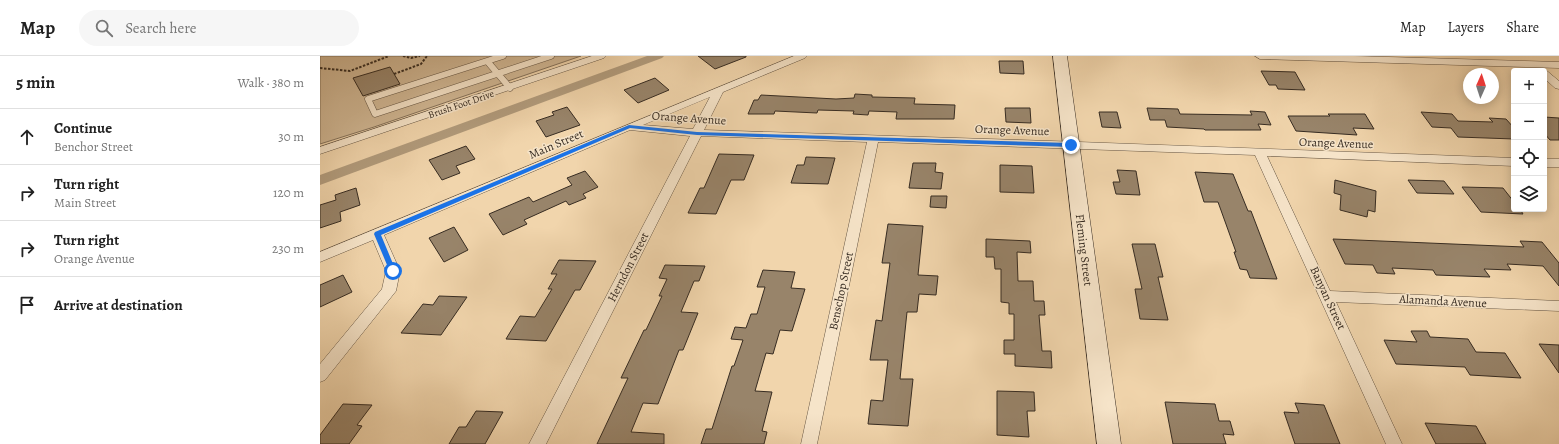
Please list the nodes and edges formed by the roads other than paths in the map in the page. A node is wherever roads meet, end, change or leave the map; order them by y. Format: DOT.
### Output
graph roads {
  1 [pos="503,56"];
  2 [pos="551,56"];
  3 [pos="601,56"];
  4 [pos="802,56"];
  5 [pos="1060,56"];
  6 [pos="1260,56"];
  7 [pos="1526,56"];
  8 [pos="1375,57"];
  9 [pos="487,61"];
  10 [pos="1535,64"];
  11 [pos="1559,65"];
  12 [pos="1539,68"];
  13 [pos="498,74"];
  14 [pos="1547,76"];
  15 [pos="1559,86"];
  16 [pos="510,88"];
  17 [pos="719,90"];
  18 [pos="629,127"];
  19 [pos="697,134"];
  20 [pos="874,139"];
  21 [pos="1071,145"];
  22 [pos="320,151"];
  23 [pos="1260,153"];
  24 [pos="1511,162"];
  25 [pos="1547,163"];
  26 [pos="1559,163"];
  27 [pos="377,234"];
  28 [pos="320,257"];
  29 [pos="1327,296"];
  30 [pos="1559,306"];
  31 [pos="320,375"];
  32 [pos="537,444"];
  33 [pos="809,444"];
  34 [pos="1109,444"];
  35 [pos="1394,444"];
  1 -- 9 [label="lane"];
  2 -- 13 [label="lane"];
  3 -- 16 [label="street, Brush Foot Drive"];
  4 -- 17 [label="street, Main Street"];
  5 -- 21 [label="street, Fleming Street"];
  6 -- 8 [label="street"];
  7 -- 10 [label="street"];
  8 -- 10 [label="street"];
  9 -- 13 [label="lane"];
  9 -- 13 [label="lane"];
  10 -- 11 [label="street"];
  10 -- 12 [label="street"];
  13 -- 16 [label="lane"];
  14 -- 15 [label="street"];
  16 -- 22 [label="street, Brush Foot Drive"];
  17 -- 18 [label="street, Main Street"];
  17 -- 19 [label="street, Herndon Street"];
  18 -- 19 [label="street, Orange Avenue"];
  18 -- 27 [label="street, Main Street"];
  19 -- 20 [label="street, Orange Avenue"];
  19 -- 32 [label="street, Herndon Street"];
  20 -- 21 [label="street, Orange Avenue"];
  20 -- 33 [label="street, Benschop Street"];
  21 -- 23 [label="street, Orange Avenue"];
  21 -- 34 [label="street, Fleming Street"];
  23 -- 24 [label="street, Orange Avenue"];
  23 -- 29 [label="street, Banyan Street"];
  25 -- 26 [label="street"];
  27 -- 28 [label="street, Main Street"];
  27 -- 31 [label="street"];
  29 -- 30 [label="street, Alamanda Avenue"];
  29 -- 35 [label="street, Banyan Street"];
}
